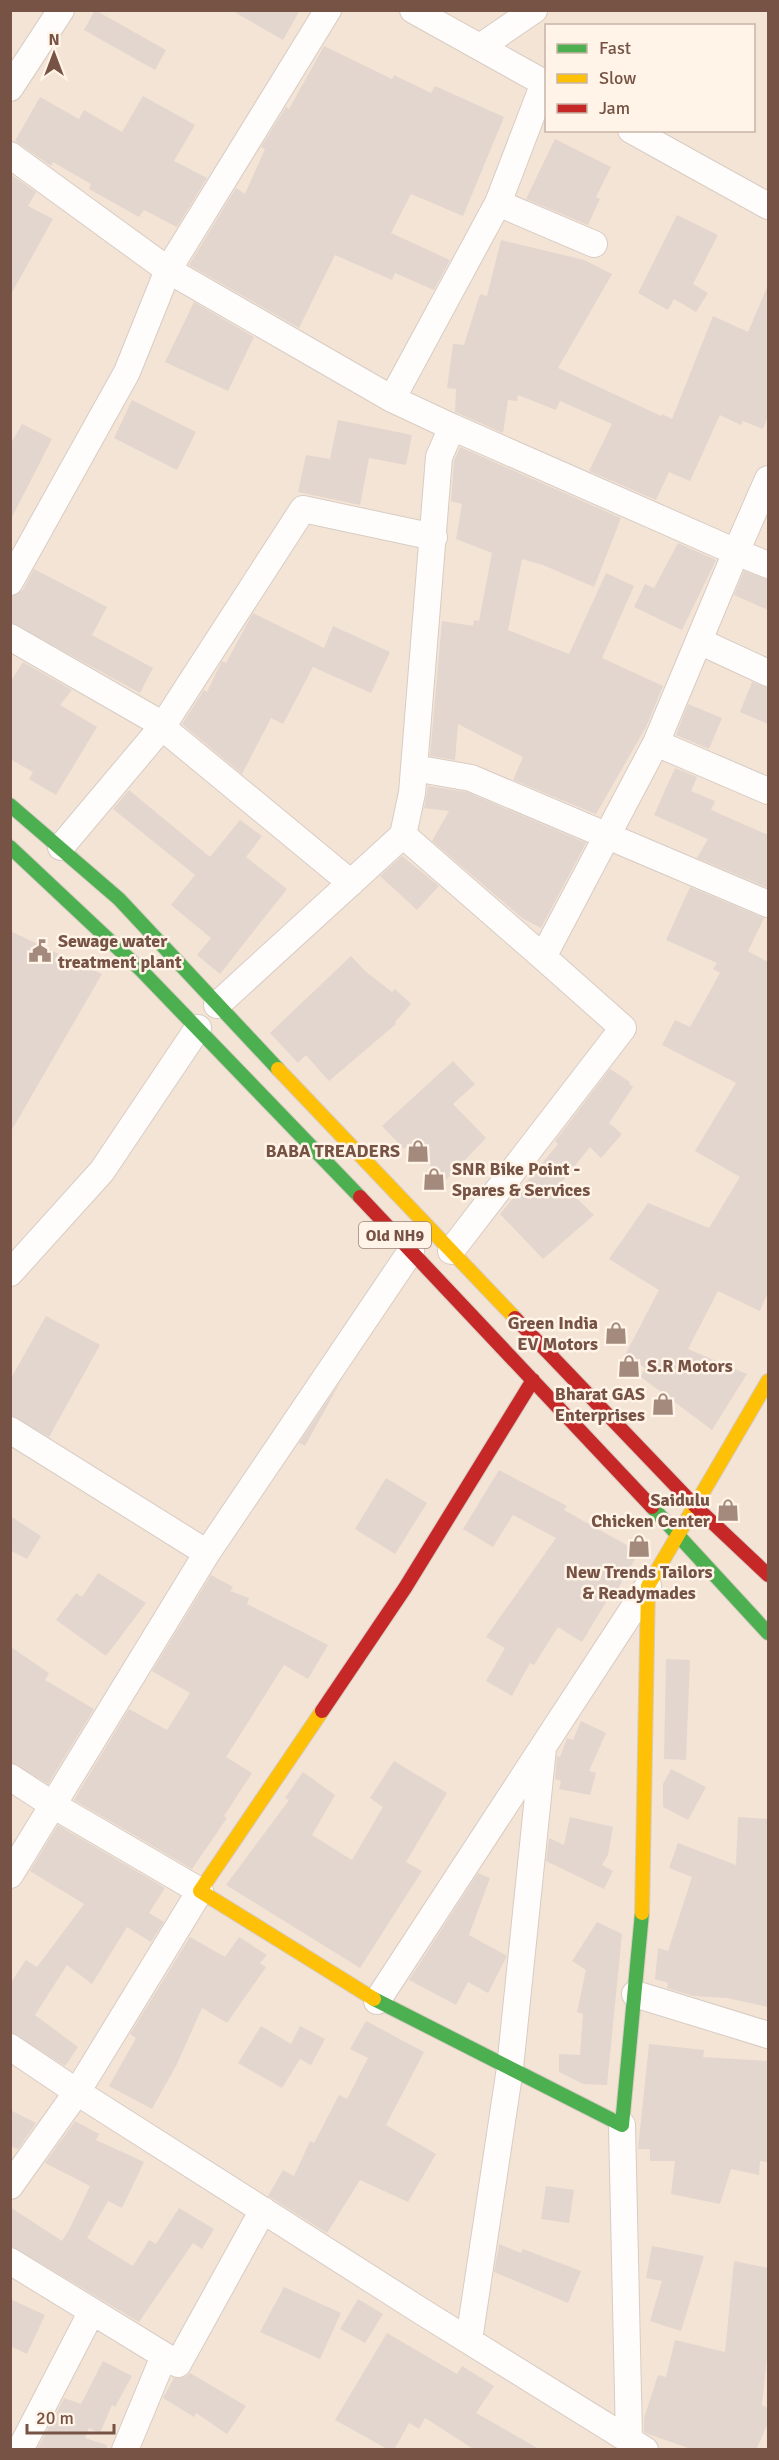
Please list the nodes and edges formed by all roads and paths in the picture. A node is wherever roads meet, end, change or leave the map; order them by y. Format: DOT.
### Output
graph roads {
  1 [pos="61,10"];
  2 [pos="328,10"];
  3 [pos="413,10"];
  4 [pos="534,10"];
  5 [pos="480,47"];
  6 [pos="545,83"];
  7 [pos="10,88"];
  8 [pos="635,132"];
  9 [pos="10,155"];
  10 [pos="498,203"];
  11 [pos="768,206"];
  12 [pos="594,244"];
  13 [pos="168,270"];
  14 [pos="392,399"];
  15 [pos="452,427"];
  16 [pos="768,479"];
  17 [pos="434,537"];
  18 [pos="736,552"];
  19 [pos="768,565"];
  20 [pos="10,582"];
  21 [pos="10,637"];
  22 [pos="699,640"];
  23 [pos="768,673"];
  24 [pos="162,727"];
  25 [pos="656,743"];
  26 [pos="414,768"];
  27 [pos="768,791"];
  28 [pos="10,805"];
  29 [pos="403,835"];
  30 [pos="608,835"];
  31 [pos="10,847"];
  32 [pos="61,847"];
  33 [pos="351,883"];
  34 [pos="768,904"];
  35 [pos="543,957"];
  36 [pos="217,1005"];
  37 [pos="198,1028"];
  38 [pos="411,1251"];
  39 [pos="450,1251"];
  40 [pos="10,1274"];
  41 [pos="533,1380"];
  42 [pos="768,1381"];
  43 [pos="10,1430"];
  44 [pos="695,1506"];
  45 [pos="678,1534"];
  46 [pos="207,1553"];
  47 [pos="768,1575"];
  48 [pos="648,1586"];
  49 [pos="768,1634"];
  50 [pos="543,1748"];
  51 [pos="10,1777"];
  52 [pos="53,1805"];
  53 [pos="10,1875"];
  54 [pos="200,1891"];
  55 [pos="635,1994"];
  56 [pos="377,2001"];
  57 [pos="768,2036"];
  58 [pos="10,2047"];
  59 [pos="510,2068"];
  60 [pos="77,2092"];
  61 [pos="622,2126"];
  62 [pos="10,2186"];
  63 [pos="263,2210"];
  64 [pos="10,2261"];
  65 [pos="92,2311"];
  66 [pos="469,2340"];
  67 [pos="164,2356"];
  68 [pos="637,2444"];
  69 [pos="20,2450"];
  70 [pos="124,2450"];
  1 -- 7 [label="street"];
  2 -- 13 [label="street"];
  3 -- 5 [label="street"];
  4 -- 5 [label="street"];
  5 -- 6 [label="street"];
  6 -- 10 [label="street"];
  8 -- 11 [label="street"];
  9 -- 13 [label="street"];
  10 -- 12 [label="street"];
  10 -- 14 [label="street"];
  13 -- 14 [label="street"];
  13 -- 20 [label="street"];
  14 -- 15 [label="street"];
  15 -- 17 [label="street"];
  15 -- 18 [label="street"];
  16 -- 18 [label="street"];
  17 -- 24 [label="street"];
  17 -- 26 [label="street"];
  18 -- 19 [label="street"];
  18 -- 22 [label="street"];
  21 -- 24 [label="street"];
  22 -- 23 [label="street"];
  22 -- 25 [label="street"];
  24 -- 32 [label="street"];
  24 -- 33 [label="street"];
  25 -- 27 [label="street"];
  25 -- 30 [label="street"];
  26 -- 29 [label="street"];
  26 -- 30 [label="street"];
  28 -- 32 [label="main road, Old NH9"];
  29 -- 33 [label="street"];
  29 -- 35 [label="street"];
  30 -- 34 [label="street"];
  30 -- 35 [label="street"];
  31 -- 37 [label="main road, Old NH9"];
  32 -- 36 [label="main road, Old NH9"];
  33 -- 36 [label="street"];
  35 -- 39 [label="street"];
  36 -- 39 [label="main road, Old NH9"];
  37 -- 38 [label="main road, Old NH9"];
  37 -- 40 [label="street"];
  38 -- 41 [label="main road, Old NH9"];
  38 -- 46 [label="street"];
  39 -- 44 [label="main road, Old NH9"];
  41 -- 45 [label="main road, Old NH9"];
  41 -- 54 [label="main road"];
  42 -- 44 [label="main road"];
  43 -- 46 [label="street"];
  44 -- 45 [label="main road"];
  44 -- 47 [label="main road, Old NH9"];
  45 -- 48 [label="main road"];
  45 -- 49 [label="main road, Old NH9"];
  46 -- 52 [label="street"];
  48 -- 50 [label="street"];
  48 -- 55 [label="main road"];
  50 -- 56 [label="street"];
  50 -- 59 [label="street"];
  51 -- 52 [label="street"];
  52 -- 53 [label="street"];
  52 -- 54 [label="street"];
  54 -- 56 [label="main road"];
  54 -- 60 [label="street"];
  55 -- 57 [label="street"];
  55 -- 61 [label="main road"];
  56 -- 59 [label="main road"];
  58 -- 60 [label="street"];
  59 -- 61 [label="main road"];
  59 -- 66 [label="street"];
  60 -- 62 [label="street"];
  60 -- 63 [label="street"];
  61 -- 68 [label="street"];
  63 -- 66 [label="street"];
  63 -- 67 [label="street"];
  64 -- 65 [label="street"];
  65 -- 67 [label="street"];
  65 -- 69 [label="street"];
  66 -- 68 [label="street"];
  67 -- 70 [label="street"];
}
